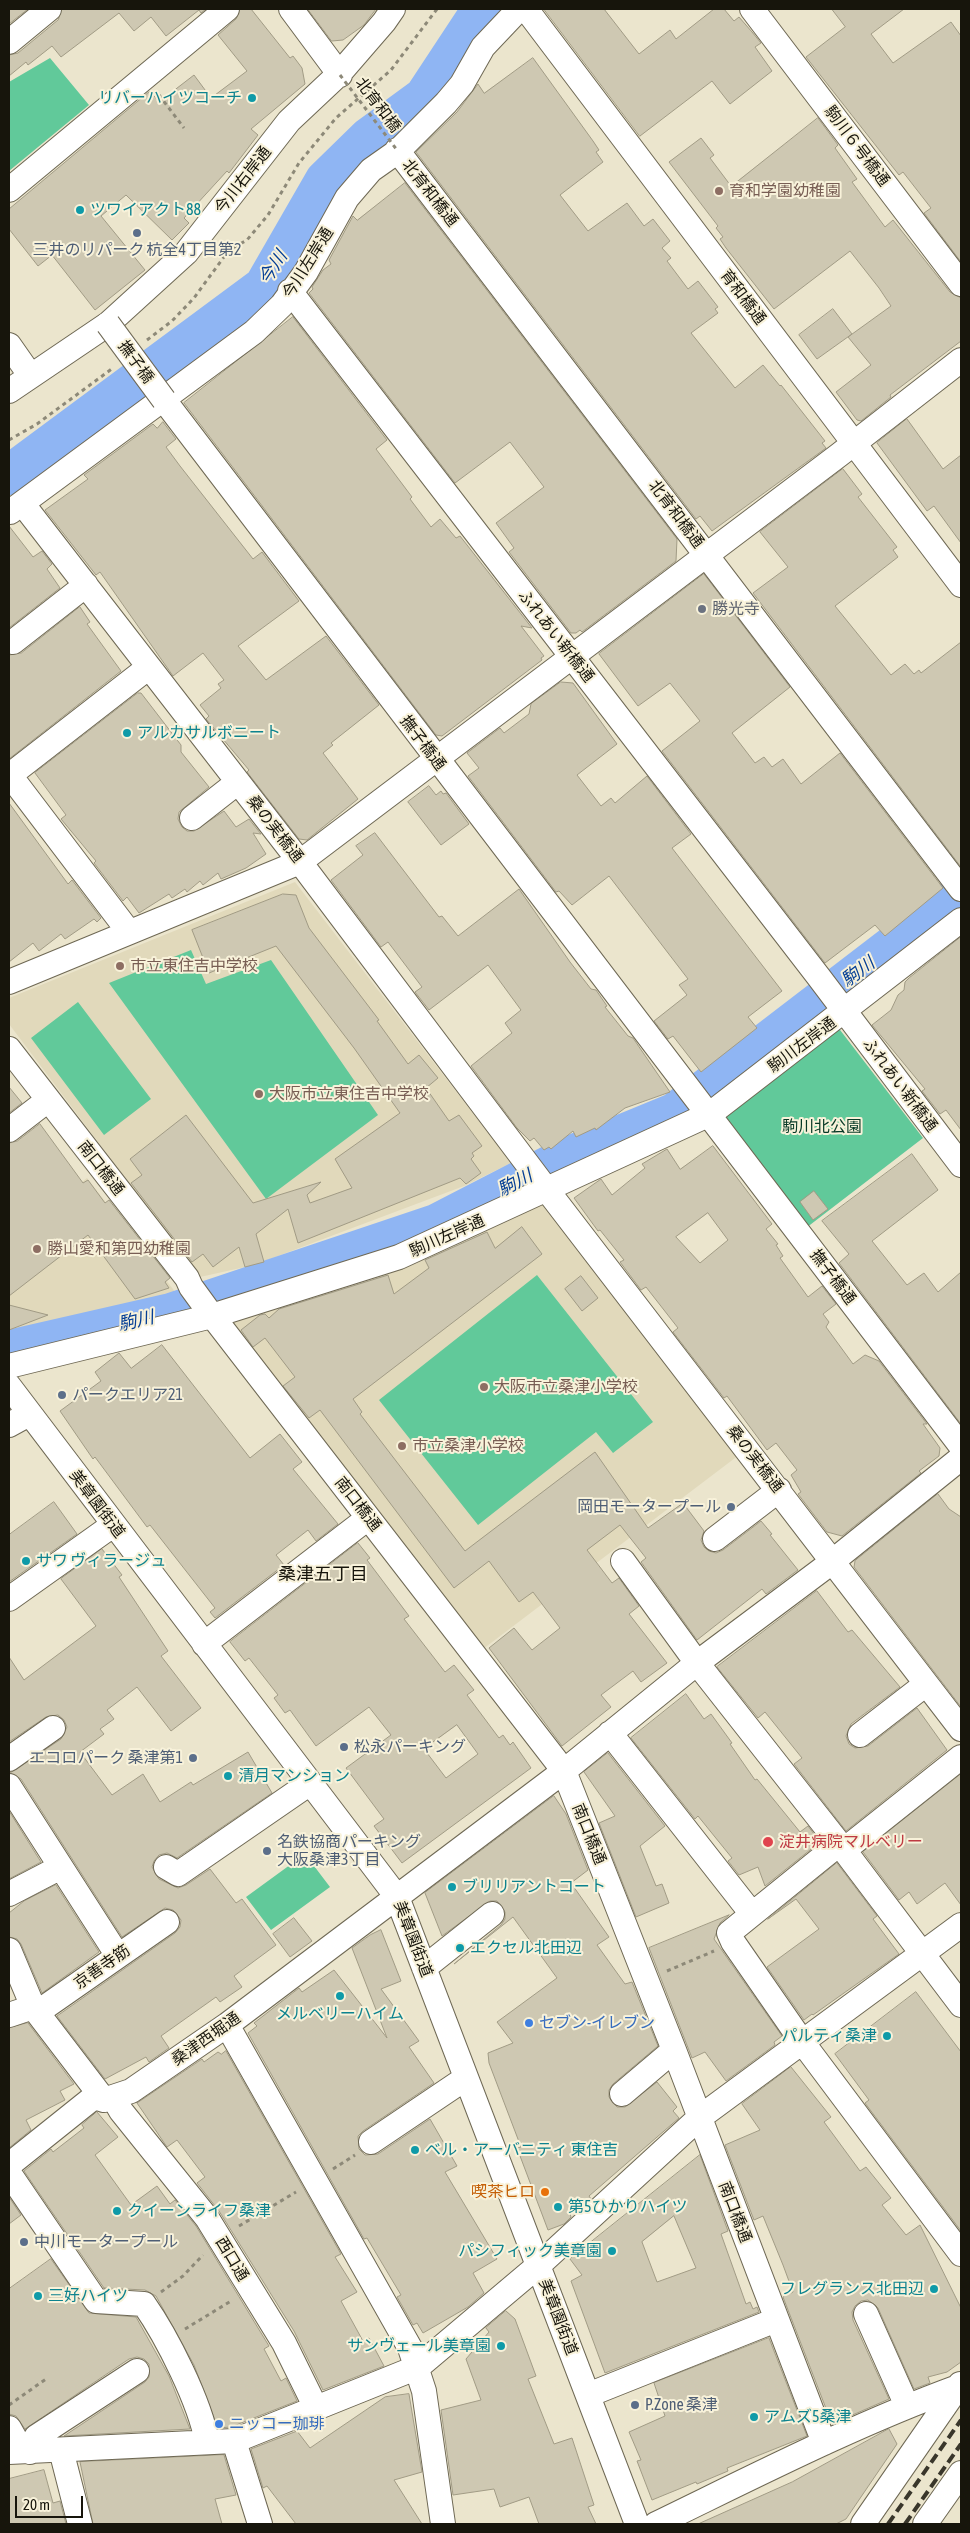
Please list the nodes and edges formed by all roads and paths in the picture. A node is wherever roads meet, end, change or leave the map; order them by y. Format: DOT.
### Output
graph roads {
  1 [pos="49,9"];
  2 [pos="227,9"];
  3 [pos="291,9"];
  4 [pos="393,9"];
  5 [pos="437,9"];
  6 [pos="519,9"];
  7 [pos="526,9"];
  8 [pos="752,9"];
  9 [pos="9,42"];
  10 [pos="339,74"];
  11 [pos="145,77"];
  12 [pos="184,128"];
  13 [pos="397,151"];
  14 [pos="9,190"];
  15 [pos="961,284"];
  16 [pos="290,291"];
  17 [pos="108,324"];
  18 [pos="143,344"];
  19 [pos="9,345"];
  20 [pos="961,360"];
  21 [pos="121,362"];
  22 [pos="30,374"];
  23 [pos="9,390"];
  24 [pos="164,400"];
  25 [pos="9,440"];
  26 [pos="854,444"];
  27 [pos="15,508"];
  28 [pos="708,555"];
  29 [pos="961,585"];
  30 [pos="86,586"];
  31 [pos="13,642"];
  32 [pos="572,655"];
  33 [pos="149,667"];
  34 [pos="435,759"];
  35 [pos="9,774"];
  36 [pos="238,782"];
  37 [pos="192,818"];
  38 [pos="300,862"];
  39 [pos="957,884"];
  40 [pos="961,920"];
  41 [pos="129,932"];
  42 [pos="9,982"];
  43 [pos="842,1009"];
  44 [pos="9,1049"];
  45 [pos="48,1100"];
  46 [pos="708,1111"];
  47 [pos="9,1130"];
  48 [pos="961,1165"];
  49 [pos="545,1187"];
  50 [pos="209,1312"];
  51 [pos="9,1366"];
  52 [pos="9,1386"];
  53 [pos="19,1420"];
  54 [pos="961,1446"];
  55 [pos="961,1458"];
  56 [pos="779,1490"];
  57 [pos="368,1518"];
  58 [pos="113,1525"];
  59 [pos="715,1539"];
  60 [pos="622,1561"];
  61 [pos="833,1561"];
  62 [pos="9,1599"];
  63 [pos="204,1644"];
  64 [pos="697,1663"];
  65 [pos="926,1684"];
  66 [pos="53,1728"];
  67 [pos="961,1730"];
  68 [pos="610,1733"];
  69 [pos="860,1735"];
  70 [pos="961,1757"];
  71 [pos="9,1759"];
  72 [pos="564,1771"];
  73 [pos="310,1783"];
  74 [pos="9,1786"];
  75 [pos="842,1847"];
  76 [pos="166,1867"];
  77 [pos="59,1868"];
  78 [pos="9,1894"];
  79 [pos="397,1897"];
  80 [pos="492,1914"];
  81 [pos="752,1914"];
  82 [pos="167,1922"];
  83 [pos="961,1925"];
  84 [pos="733,1942"];
  85 [pos="9,1950"];
  86 [pos="922,1954"];
  87 [pos="118,1956"];
  88 [pos="424,1968"];
  89 [pos="647,1980"];
  90 [pos="961,2005"];
  91 [pos="36,2010"];
  92 [pos="9,2015"];
  93 [pos="227,2025"];
  94 [pos="803,2043"];
  95 [pos="674,2050"];
  96 [pos="466,2078"];
  97 [pos="622,2094"];
  98 [pos="108,2099"];
  99 [pos="699,2118"];
  100 [pos="371,2142"];
  101 [pos="9,2164"];
  102 [pos="9,2174"];
  103 [pos="316,2180"];
  104 [pos="961,2254"];
  105 [pos="538,2265"];
  106 [pos="250,2289"];
  107 [pos="866,2314"];
  108 [pos="776,2320"];
  109 [pos="166,2341"];
  110 [pos="418,2367"];
  111 [pos="137,2371"];
  112 [pos="46,2379"];
  113 [pos="960,2385"];
  114 [pos="588,2395"];
  115 [pos="9,2406"];
  116 [pos="907,2406"];
  117 [pos="316,2408"];
  118 [pos="9,2428"];
  119 [pos="234,2441"];
  120 [pos="207,2442"];
  121 [pos="824,2443"];
  122 [pos="61,2450"];
  123 [pos="20,2452"];
  124 [pos="960,2477"];
  125 [pos="80,2524"];
  126 [pos="260,2524"];
  127 [pos="444,2524"];
  128 [pos="637,2524"];
  129 [pos="656,2524"];
  130 [pos="862,2524"];
  131 [pos="925,2524"];
  1 -- 9 [label="street"];
  2 -- 11 [label="street"];
  3 -- 10 [label="street"];
  4 -- 10 [label="street, 今川右岸通"];
  5 -- 18 [label="path"];
  6 -- 13 [label="street, 今川左岸通"];
  7 -- 26 [label="street, 育和橋通"];
  8 -- 15 [label="street, 駒川６号橋通"];
  10 -- 13 [label="path, 北育和橋, bridge"];
  10 -- 17 [label="street, 今川右岸通"];
  11 -- 12 [label="path"];
  11 -- 14 [label="street"];
  13 -- 16 [label="street, 今川左岸通"];
  13 -- 28 [label="street, 北育和橋通"];
  16 -- 24 [label="street, 今川左岸通"];
  16 -- 32 [label="street, ふれあい新橋通"];
  17 -- 22 [label="street, 今川右岸通"];
  17 -- 24 [label="street, 撫子橋, bridge"];
  19 -- 22 [label="street"];
  20 -- 26 [label="street"];
  21 -- 25 [label="path"];
  22 -- 23 [label="street, 今川右岸通"];
  24 -- 27 [label="street, 今川左岸通"];
  24 -- 34 [label="street, 撫子橋通"];
  26 -- 28 [label="street"];
  26 -- 29 [label="street, 育和橋通"];
  27 -- 30 [label="street, 桑の実橋通"];
  28 -- 32 [label="street"];
  28 -- 39 [label="street, 北育和橋通"];
  30 -- 31 [label="street"];
  30 -- 33 [label="street, 桑の実橋通"];
  32 -- 34 [label="street"];
  32 -- 43 [label="street, ふれあい新橋通"];
  33 -- 35 [label="street"];
  33 -- 36 [label="street, 桑の実橋通"];
  34 -- 38 [label="street"];
  34 -- 46 [label="street, 撫子橋通"];
  35 -- 41 [label="street"];
  36 -- 37 [label="street"];
  36 -- 38 [label="street, 桑の実橋通"];
  38 -- 41 [label="street"];
  38 -- 49 [label="street, 桑の実橋通"];
  40 -- 43 [label="street, 駒川左岸通"];
  41 -- 42 [label="street"];
  43 -- 46 [label="street, 駒川左岸通"];
  43 -- 48 [label="street, ふれあい新橋通"];
  44 -- 45 [label="street, 南口橋通"];
  45 -- 47 [label="street"];
  45 -- 50 [label="street, 南口橋通"];
  46 -- 49 [label="street, 駒川左岸通"];
  46 -- 54 [label="street, 撫子橋通"];
  49 -- 50 [label="street, 駒川左岸通"];
  49 -- 56 [label="street, 桑の実橋通"];
  50 -- 51 [label="street, 駒川左岸通"];
  50 -- 57 [label="street, 南口橋通"];
  52 -- 53 [label="street, 美章園街道"];
  53 -- 58 [label="street, 美章園街道"];
  55 -- 61 [label="street, 桑津西堀通"];
  56 -- 59 [label="street"];
  56 -- 61 [label="street, 桑の実橋通"];
  57 -- 63 [label="street"];
  57 -- 72 [label="street, 南口橋通"];
  58 -- 62 [label="street"];
  58 -- 63 [label="street, 美章園街道"];
  60 -- 64 [label="street"];
  61 -- 64 [label="street, 桑津西堀通"];
  61 -- 65 [label="street, 桑の実橋通"];
  63 -- 73 [label="street, 美章園街道"];
  64 -- 68 [label="street, 桑津西堀通"];
  64 -- 75 [label="street"];
  65 -- 67 [label="street, 桑の実橋通"];
  65 -- 69 [label="street"];
  66 -- 71 [label="street"];
  68 -- 72 [label="street, 桑津西堀通"];
  68 -- 81 [label="street"];
  70 -- 75 [label="street"];
  72 -- 79 [label="street, 桑津西堀通"];
  72 -- 89 [label="street, 南口橋通"];
  73 -- 76 [label="street"];
  73 -- 79 [label="street, 美章園街道"];
  74 -- 77 [label="street"];
  75 -- 81 [label="street"];
  75 -- 86 [label="street"];
  77 -- 78 [label="street"];
  77 -- 87 [label="street"];
  79 -- 88 [label="street, 美章園街道"];
  79 -- 93 [label="street, 桑津西堀通"];
  80 -- 88 [label="street"];
  81 -- 84 [label="street"];
  82 -- 87 [label="street, 京善寺筋"];
  83 -- 86 [label="street"];
  84 -- 89 [label="path"];
  84 -- 94 [label="street"];
  85 -- 91 [label="street, 西口通"];
  86 -- 90 [label="street"];
  86 -- 94 [label="street"];
  87 -- 91 [label="street, 京善寺筋"];
  88 -- 96 [label="street, 美章園街道"];
  89 -- 95 [label="street, 南口橋通"];
  91 -- 92 [label="street, 京善寺筋"];
  91 -- 98 [label="street, 西口通"];
  93 -- 98 [label="street, 桑津西堀通"];
  93 -- 103 [label="street"];
  94 -- 99 [label="street"];
  94 -- 104 [label="street"];
  95 -- 97 [label="street"];
  95 -- 99 [label="street, 南口橋通"];
  96 -- 100 [label="street"];
  96 -- 105 [label="street, 美章園街道"];
  98 -- 101 [label="street, 桑津西堀通"];
  98 -- 106 [label="street, 西口通"];
  99 -- 105 [label="street"];
  99 -- 108 [label="street, 南口橋通"];
  100 -- 103 [label="path"];
  102 -- 109 [label="street"];
  103 -- 110 [label="street"];
  105 -- 110 [label="street"];
  105 -- 114 [label="street, 美章園街道"];
  106 -- 109 [label="path"];
  106 -- 117 [label="street, 西口通"];
  107 -- 116 [label="street"];
  108 -- 114 [label="street"];
  108 -- 121 [label="street, 南口橋通"];
  109 -- 120 [label="street"];
  110 -- 117 [label="street"];
  110 -- 127 [label="street"];
  111 -- 123 [label="street"];
  112 -- 115 [label="path"];
  113 -- 116 [label="street"];
  113 -- 130 [label="street"];
  114 -- 128 [label="street, 美章園街道"];
  116 -- 121 [label="street"];
  117 -- 119 [label="street"];
  118 -- 123 [label="street"];
  119 -- 120 [label="street"];
  119 -- 126 [label="street"];
  120 -- 122 [label="street"];
  121 -- 129 [label="street"];
  122 -- 123 [label="street"];
  122 -- 125 [label="street"];
  124 -- 131 [label="street"];
}
